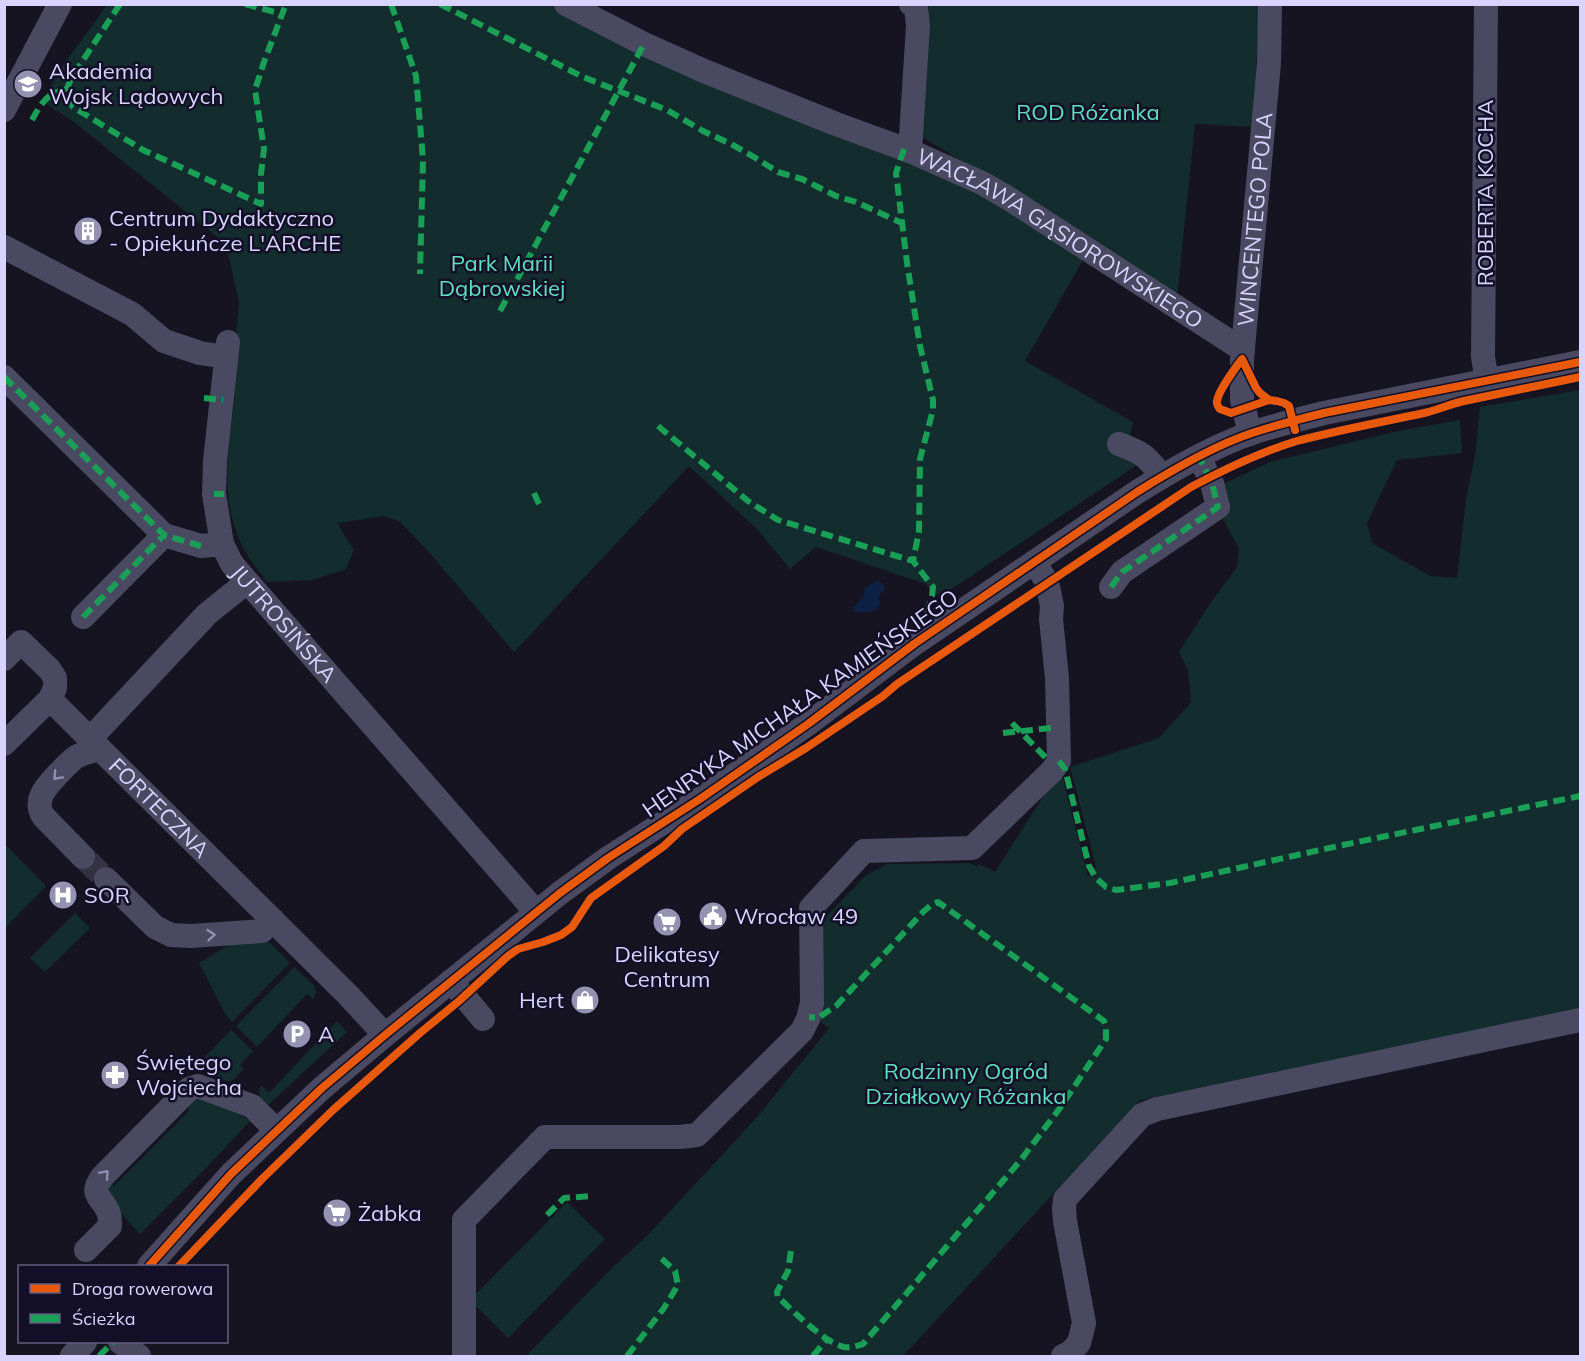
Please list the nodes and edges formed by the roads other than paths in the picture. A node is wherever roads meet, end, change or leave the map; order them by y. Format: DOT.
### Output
graph roads {
  1 [pos="60,4"];
  2 [pos="566,4"];
  3 [pos="911,4"];
  4 [pos="1270,4"];
  5 [pos="1486,4"];
  6 [pos="4,110"];
  7 [pos="910,151"];
  8 [pos="4,247"];
  9 [pos="1243,350"];
  10 [pos="1581,362"];
  11 [pos="4,377"];
  12 [pos="1487,381"];
  13 [pos="1250,434"];
  14 [pos="1119,444"];
  15 [pos="1199,457"];
  16 [pos="1162,477"];
  17 [pos="164,535"];
  18 [pos="222,544"];
  19 [pos="1034,562"];
  20 [pos="247,582"];
  21 [pos="1111,587"];
  22 [pos="83,617"];
  23 [pos="4,659"];
  24 [pos="50,699"];
  25 [pos="4,744"];
  26 [pos="95,744"];
  27 [pos="83,857"];
  28 [pos="106,879"];
  29 [pos="536,912"];
  30 [pos="273,920"];
  31 [pos="451,981"];
  32 [pos="483,1018"];
  33 [pos="1581,1020"];
  34 [pos="385,1035"];
  35 [pos="276,1130"];
  36 [pos="86,1250"];
  37 [pos="150,1265"];
  38 [pos="83,1343"];
  39 [pos="123,1343"];
  40 [pos="72,1356"];
  41 [pos="139,1356"];
  42 [pos="464,1356"];
  43 [pos="1064,1356"];
  1 -- 6 [label="street"];
  2 -- 7 [label="street"];
  3 -- 7 [label="street, WACŁAWA GĄSIOROWSKIEGO"];
  4 -- 9 [label="street, WINCENTEGO POLA"];
  5 -- 12 [label="street, ROBERTA KOCHA"];
  7 -- 9 [label="street, WACŁAWA GĄSIOROWSKIEGO"];
  8 -- 18 [label="street"];
  9 -- 13 [label="street, WINCENTEGO POLA"];
  10 -- 12 [label="street, HENRYKA MICHAŁA KAMIEŃSKIEGO"];
  11 -- 17 [label="street, JUTROSIŃSKA"];
  12 -- 13 [label="street, HENRYKA MICHAŁA KAMIEŃSKIEGO"];
  13 -- 15 [label="street, HENRYKA MICHAŁA KAMIEŃSKIEGO"];
  14 -- 16 [label="street"];
  15 -- 16 [label="street, HENRYKA MICHAŁA KAMIEŃSKIEGO"];
  15 -- 21 [label="street"];
  16 -- 19 [label="street, HENRYKA MICHAŁA KAMIEŃSKIEGO"];
  17 -- 18 [label="street, JUTROSIŃSKA"];
  17 -- 22 [label="street"];
  18 -- 20 [label="street, JUTROSIŃSKA"];
  19 -- 29 [label="street, HENRYKA MICHAŁA KAMIEŃSKIEGO"];
  19 -- 42 [label="street"];
  20 -- 26 [label="street, FORTECZNA"];
  20 -- 29 [label="street, JUTROSIŃSKA"];
  23 -- 24 [label="street"];
  24 -- 25 [label="street"];
  24 -- 26 [label="street"];
  26 -- 27 [label="street, one-way"];
  26 -- 30 [label="street, FORTECZNA"];
  28 -- 30 [label="street, one-way"];
  29 -- 31 [label="street, HENRYKA MICHAŁA KAMIEŃSKIEGO"];
  30 -- 34 [label="street, FORTECZNA"];
  31 -- 32 [label="street"];
  31 -- 34 [label="street, HENRYKA MICHAŁA KAMIEŃSKIEGO"];
  33 -- 43 [label="street"];
  34 -- 35 [label="street, HENRYKA MICHAŁA KAMIEŃSKIEGO"];
  36 -- 35 [label="street, one-way"];
  35 -- 37 [label="street, HENRYKA MICHAŁA KAMIEŃSKIEGO"];
  38 -- 40 [label="street"];
  39 -- 41 [label="street"];
}
